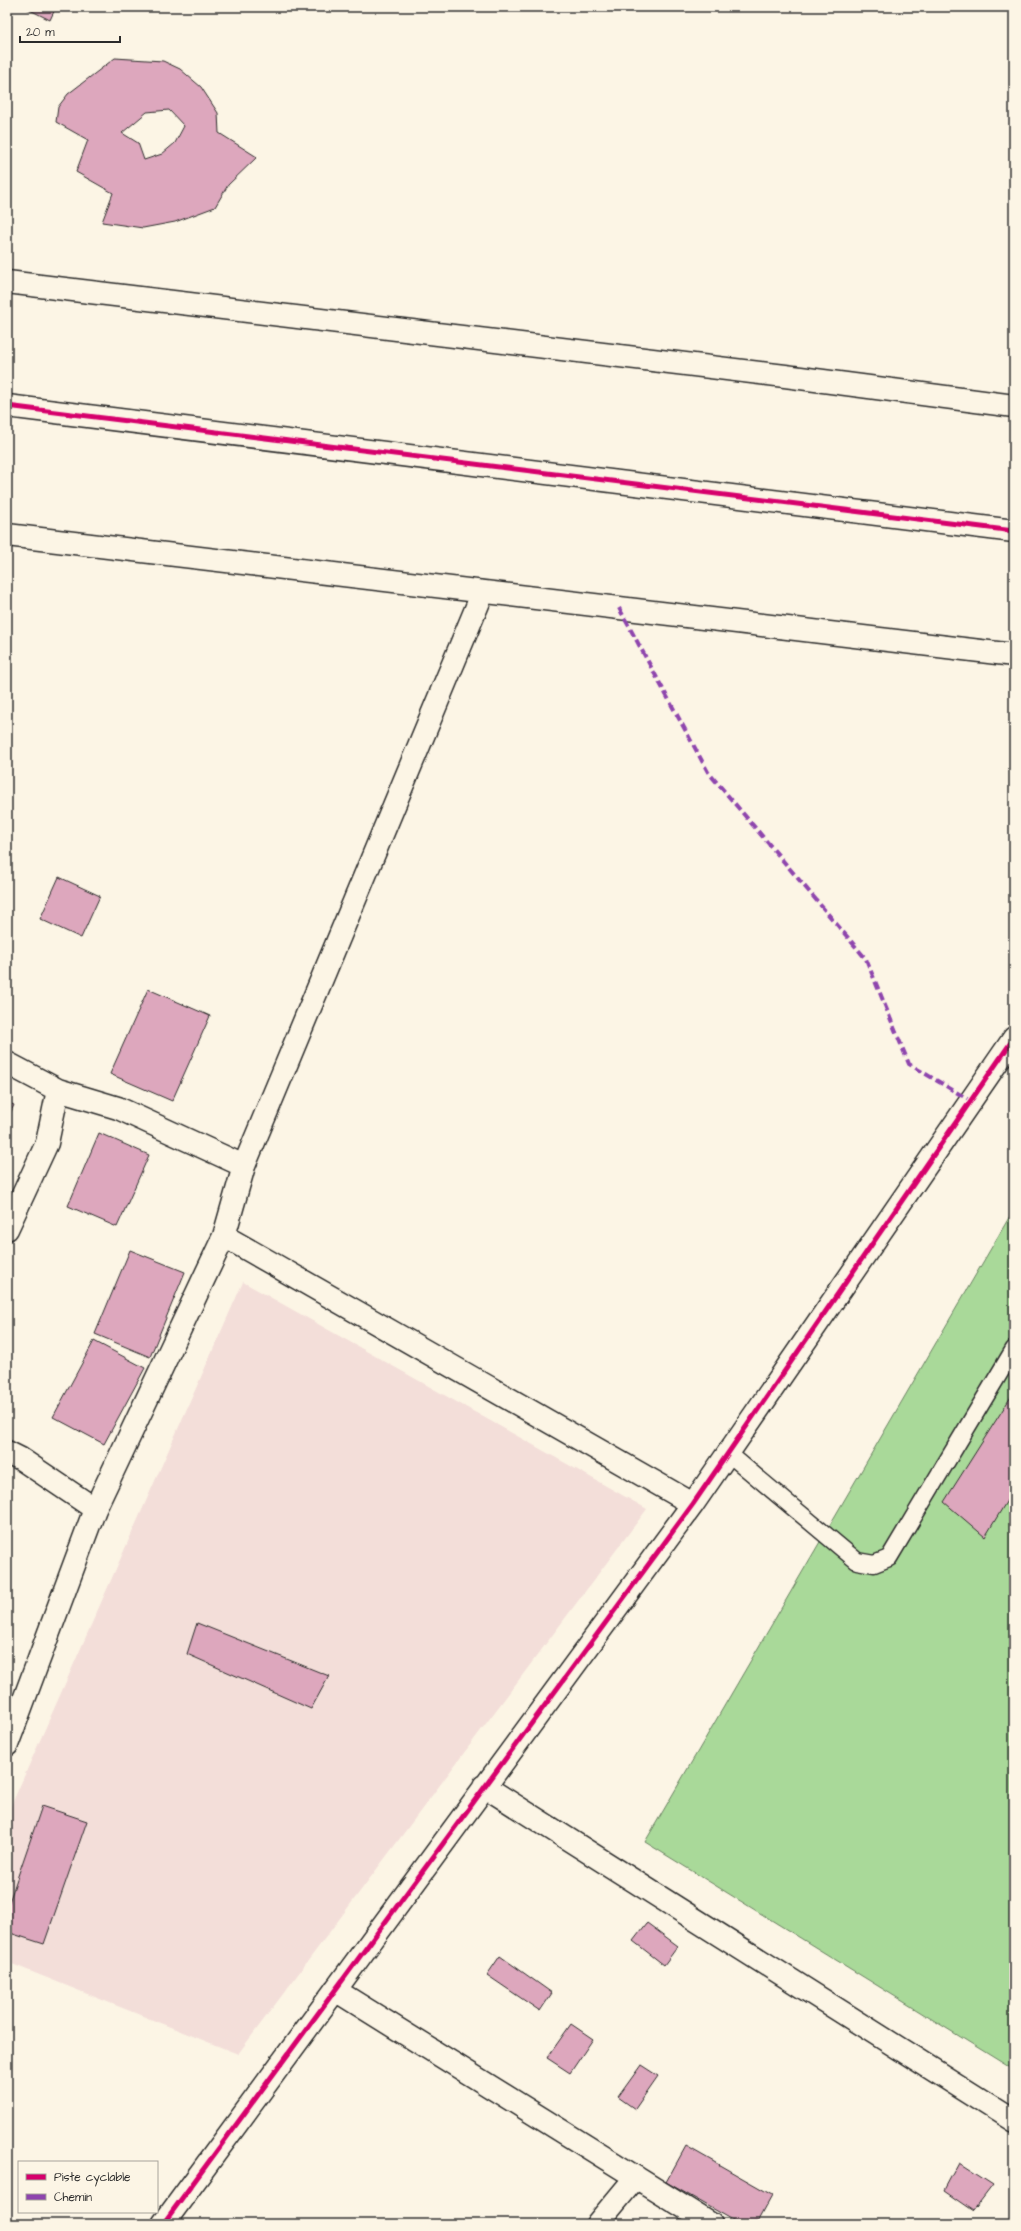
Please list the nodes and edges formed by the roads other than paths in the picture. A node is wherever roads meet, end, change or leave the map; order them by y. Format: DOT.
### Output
graph roads {
  1 [pos="7,282"];
  2 [pos="7,406"];
  3 [pos="1014,406"];
  4 [pos="1014,531"];
  5 [pos="7,535"];
  6 [pos="483,592"];
  7 [pos="1014,655"];
  8 [pos="1014,1038"];
  9 [pos="7,1063"];
  10 [pos="58,1090"];
  11 [pos="244,1166"];
  12 [pos="7,1229"];
  13 [pos="224,1236"];
  14 [pos="1014,1349"];
  15 [pos="7,1452"];
  16 [pos="728,1453"];
  17 [pos="693,1504"];
  18 [pos="95,1509"];
  19 [pos="7,1745"];
  20 [pos="484,1786"];
  21 [pos="335,1990"];
  22 [pos="1014,2121"];
  23 [pos="636,2177"];
  24 [pos="163,2224"];
  25 [pos="597,2224"];
  26 [pos="711,2224"];
  1 -- 3 [label="street"];
  2 -- 4 [label="street"];
  5 -- 6 [label="street"];
  6 -- 7 [label="street"];
  6 -- 11 [label="street"];
  8 -- 16 [label="street"];
  9 -- 10 [label="street"];
  10 -- 11 [label="street"];
  10 -- 12 [label="street"];
  11 -- 13 [label="street"];
  13 -- 17 [label="street"];
  13 -- 18 [label="street"];
  14 -- 16 [label="lane"];
  15 -- 18 [label="street"];
  16 -- 17 [label="street"];
  17 -- 20 [label="street"];
  18 -- 19 [label="street"];
  20 -- 21 [label="street"];
  20 -- 22 [label="street"];
  21 -- 23 [label="street"];
  21 -- 24 [label="street"];
  23 -- 25 [label="street"];
  23 -- 26 [label="street"];
}
